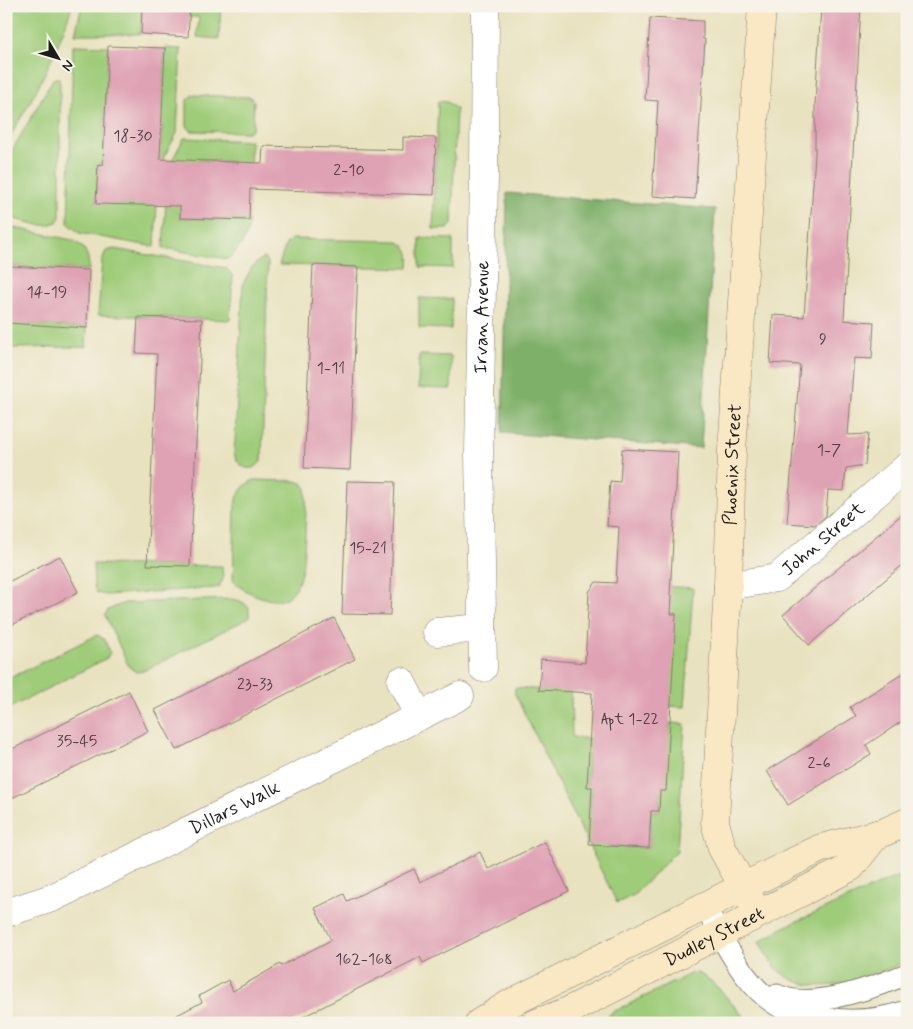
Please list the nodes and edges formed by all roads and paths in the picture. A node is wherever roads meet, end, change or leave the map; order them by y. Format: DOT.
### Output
graph roads {
  1 [pos="485,6"];
  2 [pos="762,6"];
  3 [pos="907,467"];
  4 [pos="728,586"];
  5 [pos="482,628"];
  6 [pos="437,632"];
  7 [pos="482,668"];
  8 [pos="401,681"];
  9 [pos="460,696"];
  10 [pos="419,716"];
  11 [pos="907,822"];
  12 [pos="877,834"];
  13 [pos="743,886"];
  14 [pos="704,905"];
  15 [pos="6,913"];
  16 [pos="758,914"];
  17 [pos="720,934"];
  18 [pos="907,974"];
  19 [pos="752,983"];
  20 [pos="907,1010"];
  21 [pos="479,1023"];
  22 [pos="536,1023"];
  1 -- 5 [label="street, Irvan Avenue"];
  2 -- 4 [label="main road, Phoenix Street"];
  3 -- 4 [label="street, John Street"];
  4 -- 13 [label="main road, Phoenix Street"];
  5 -- 6 [label="street"];
  5 -- 7 [label="street, Irvan Avenue"];
  8 -- 10 [label="street"];
  9 -- 10 [label="street, Dillars Walk"];
  10 -- 15 [label="street, Dillars Walk"];
  11 -- 12 [label="main road, Dudley Street"];
  12 -- 13 [label="main road, Dudley Street"];
  12 -- 16 [label="main road, Dudley Street"];
  13 -- 14 [label="main road, Dudley Street"];
  13 -- 16 [label="main road, Phoenix Street"];
  14 -- 17 [label="lane"];
  14 -- 21 [label="main road, Dudley Street"];
  16 -- 17 [label="main road, Dudley Street"];
  17 -- 19 [label="lane"];
  17 -- 22 [label="main road, Dudley Street"];
  18 -- 19 [label="lane"];
  19 -- 20 [label="lane"];
}
